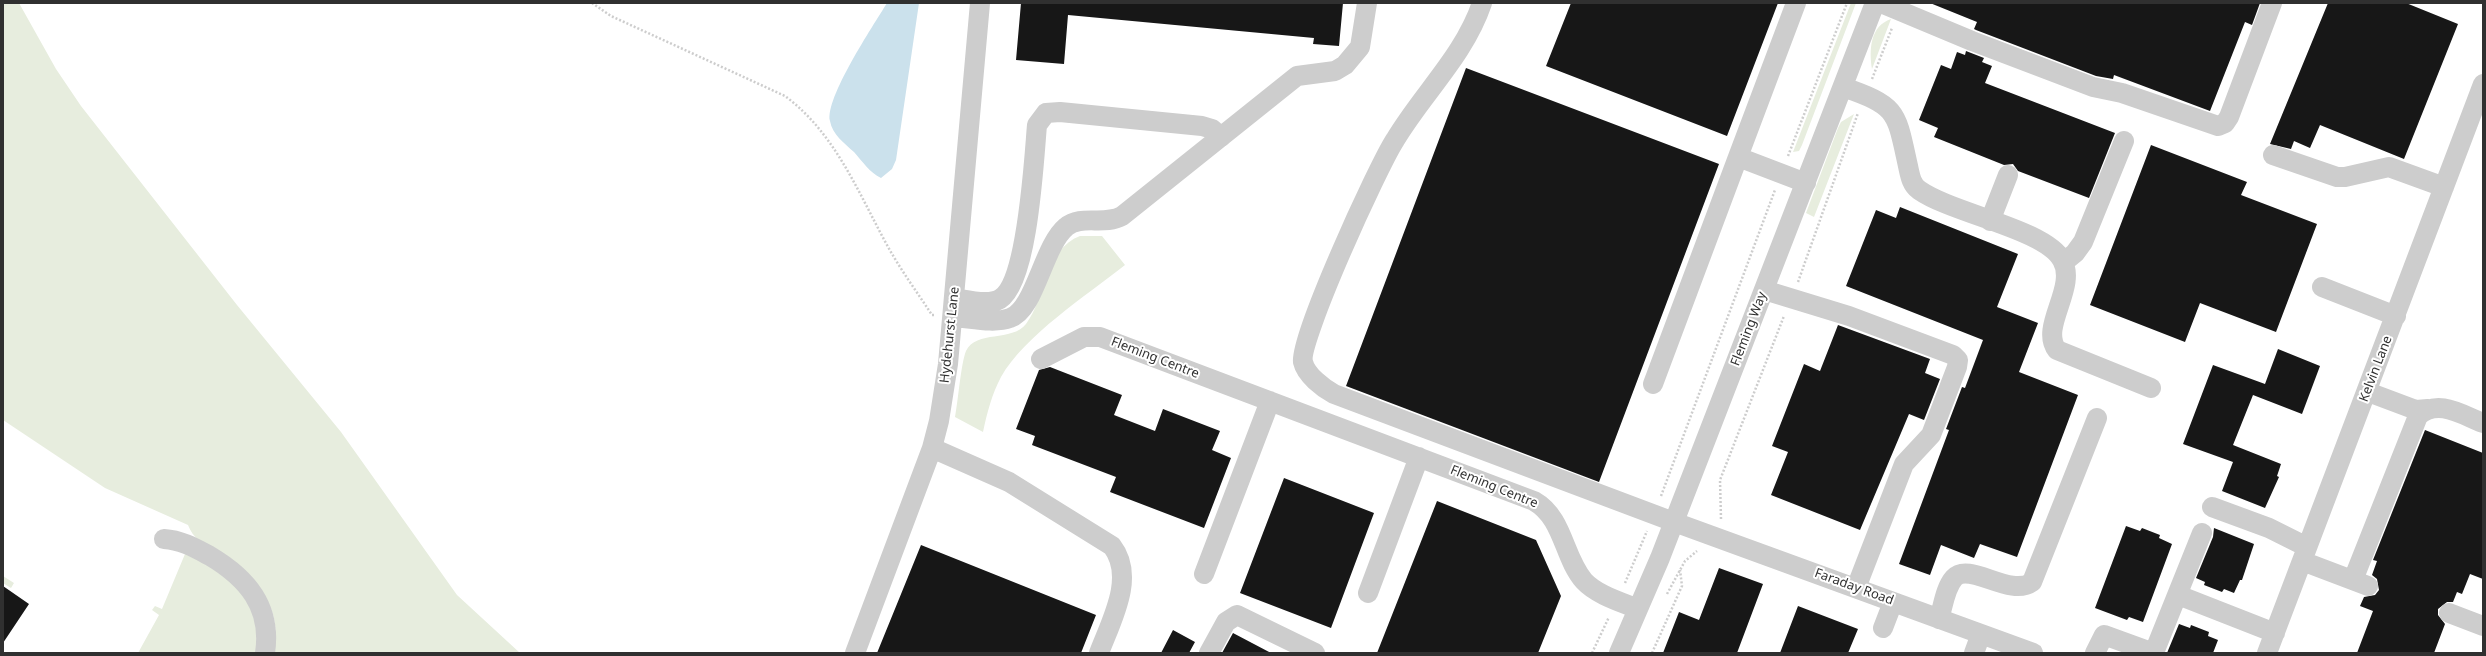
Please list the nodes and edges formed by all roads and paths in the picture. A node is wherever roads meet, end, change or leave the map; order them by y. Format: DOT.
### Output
graph roads {
  1 [pos="592,3"];
  2 [pos="980,3"];
  3 [pos="1366,3"];
  4 [pos="1482,3"];
  5 [pos="1796,3"];
  6 [pos="1847,3"];
  7 [pos="1875,3"];
  8 [pos="1881,3"];
  9 [pos="2272,3"];
  10 [pos="1899,10"];
  11 [pos="2483,84"];
  12 [pos="1843,87"];
  13 [pos="1865,95"];
  14 [pos="1220,137"];
  15 [pos="2124,141"];
  16 [pos="2273,155"];
  17 [pos="1738,157"];
  18 [pos="1782,173"];
  19 [pos="2008,175"];
  20 [pos="1806,183"];
  21 [pos="2444,187"];
  22 [pos="1990,221"];
  23 [pos="2064,262"];
  24 [pos="2322,287"];
  25 [pos="1764,290"];
  26 [pos="1791,299"];
  27 [pos="954,308"];
  28 [pos="2396,316"];
  29 [pos="1041,359"];
  30 [pos="1653,384"];
  31 [pos="2151,388"];
  32 [pos="2368,392"];
  33 [pos="1270,401"];
  34 [pos="2428,409"];
  35 [pos="2097,418"];
  36 [pos="2483,423"];
  37 [pos="932,448"];
  38 [pos="1419,457"];
  39 [pos="1720,480"];
  40 [pos="2212,507"];
  41 [pos="1654,514"];
  42 [pos="1674,522"];
  43 [pos="2202,533"];
  44 [pos="164,539"];
  45 [pos="1637,553"];
  46 [pos="2304,554"];
  47 [pos="1680,570"];
  48 [pos="1204,574"];
  49 [pos="1856,588"];
  50 [pos="1368,593"];
  51 [pos="2178,595"];
  52 [pos="1618,600"];
  53 [pos="1893,602"];
  54 [pos="1638,609"];
  55 [pos="2449,613"];
  56 [pos="1939,619"];
  57 [pos="2482,624"];
  58 [pos="1883,628"];
  59 [pos="2275,633"];
  60 [pos="1982,634"];
  61 [pos="265,653"];
  62 [pos="855,653"];
  63 [pos="1099,653"];
  64 [pos="1209,653"];
  65 [pos="1315,653"];
  66 [pos="1592,653"];
  67 [pos="1619,653"];
  68 [pos="1652,653"];
  69 [pos="1974,653"];
  70 [pos="2033,653"];
  71 [pos="2095,653"];
  72 [pos="2267,653"];
  1 -- 27 [label="path"];
  2 -- 27 [label="street, Hydehurst Lane"];
  3 -- 14 [label="street"];
  4 -- 41 [label="street, Faraday Road"];
  5 -- 17 [label="street"];
  6 -- 18 [label="path"];
  7 -- 12 [label="street, Fleming Way"];
  8 -- 10 [label="street"];
  9 -- 10 [label="street"];
  10 -- 13 [label="path"];
  11 -- 21 [label="street, Kelvin Lane"];
  12 -- 13 [label="street"];
  12 -- 20 [label="street, Fleming Way"];
  13 -- 22 [label="street"];
  13 -- 26 [label="path"];
  14 -- 27 [label="street"];
  14 -- 27 [label="street"];
  15 -- 23 [label="street"];
  16 -- 21 [label="street"];
  17 -- 18 [label="street"];
  17 -- 30 [label="street"];
  18 -- 20 [label="street"];
  18 -- 41 [label="path"];
  19 -- 22 [label="street"];
  20 -- 25 [label="street, Fleming Way"];
  21 -- 28 [label="street, Kelvin Lane"];
  22 -- 23 [label="street"];
  23 -- 31 [label="street"];
  24 -- 28 [label="street"];
  25 -- 26 [label="street"];
  25 -- 42 [label="street, Fleming Way"];
  26 -- 39 [label="path"];
  26 -- 49 [label="street"];
  27 -- 37 [label="street, Hydehurst Lane"];
  28 -- 32 [label="street, Kelvin Lane"];
  29 -- 33 [label="street, Fleming Centre"];
  32 -- 34 [label="street"];
  32 -- 46 [label="street, Kelvin Lane"];
  33 -- 38 [label="street, Fleming Centre"];
  33 -- 48 [label="street"];
  34 -- 36 [label="street"];
  34 -- 46 [label="street"];
  35 -- 56 [label="street"];
  37 -- 62 [label="street, Hydehurst Lane"];
  37 -- 63 [label="street"];
  38 -- 50 [label="street"];
  38 -- 52 [label="street, Fleming Centre"];
  40 -- 46 [label="street"];
  41 -- 42 [label="street, Faraday Road"];
  41 -- 45 [label="path"];
  42 -- 49 [label="street, Faraday Road"];
  42 -- 54 [label="street, Fleming Way"];
  43 -- 51 [label="street"];
  44 -- 61 [label="street"];
  46 -- 59 [label="street, Kelvin Lane"];
  47 -- 68 [label="path"];
  49 -- 53 [label="street, Faraday Road"];
  51 -- 59 [label="street"];
  51 -- 71 [label="street"];
  52 -- 54 [label="street, Fleming Centre"];
  52 -- 66 [label="path"];
  53 -- 56 [label="street, Faraday Road"];
  53 -- 58 [label="street"];
  54 -- 67 [label="street, Fleming Way"];
  55 -- 57 [label="street"];
  56 -- 60 [label="street, Faraday Road"];
  59 -- 72 [label="street, Kelvin Lane"];
  60 -- 69 [label="street"];
  60 -- 70 [label="street, Faraday Road"];
  64 -- 65 [label="street"];
}
